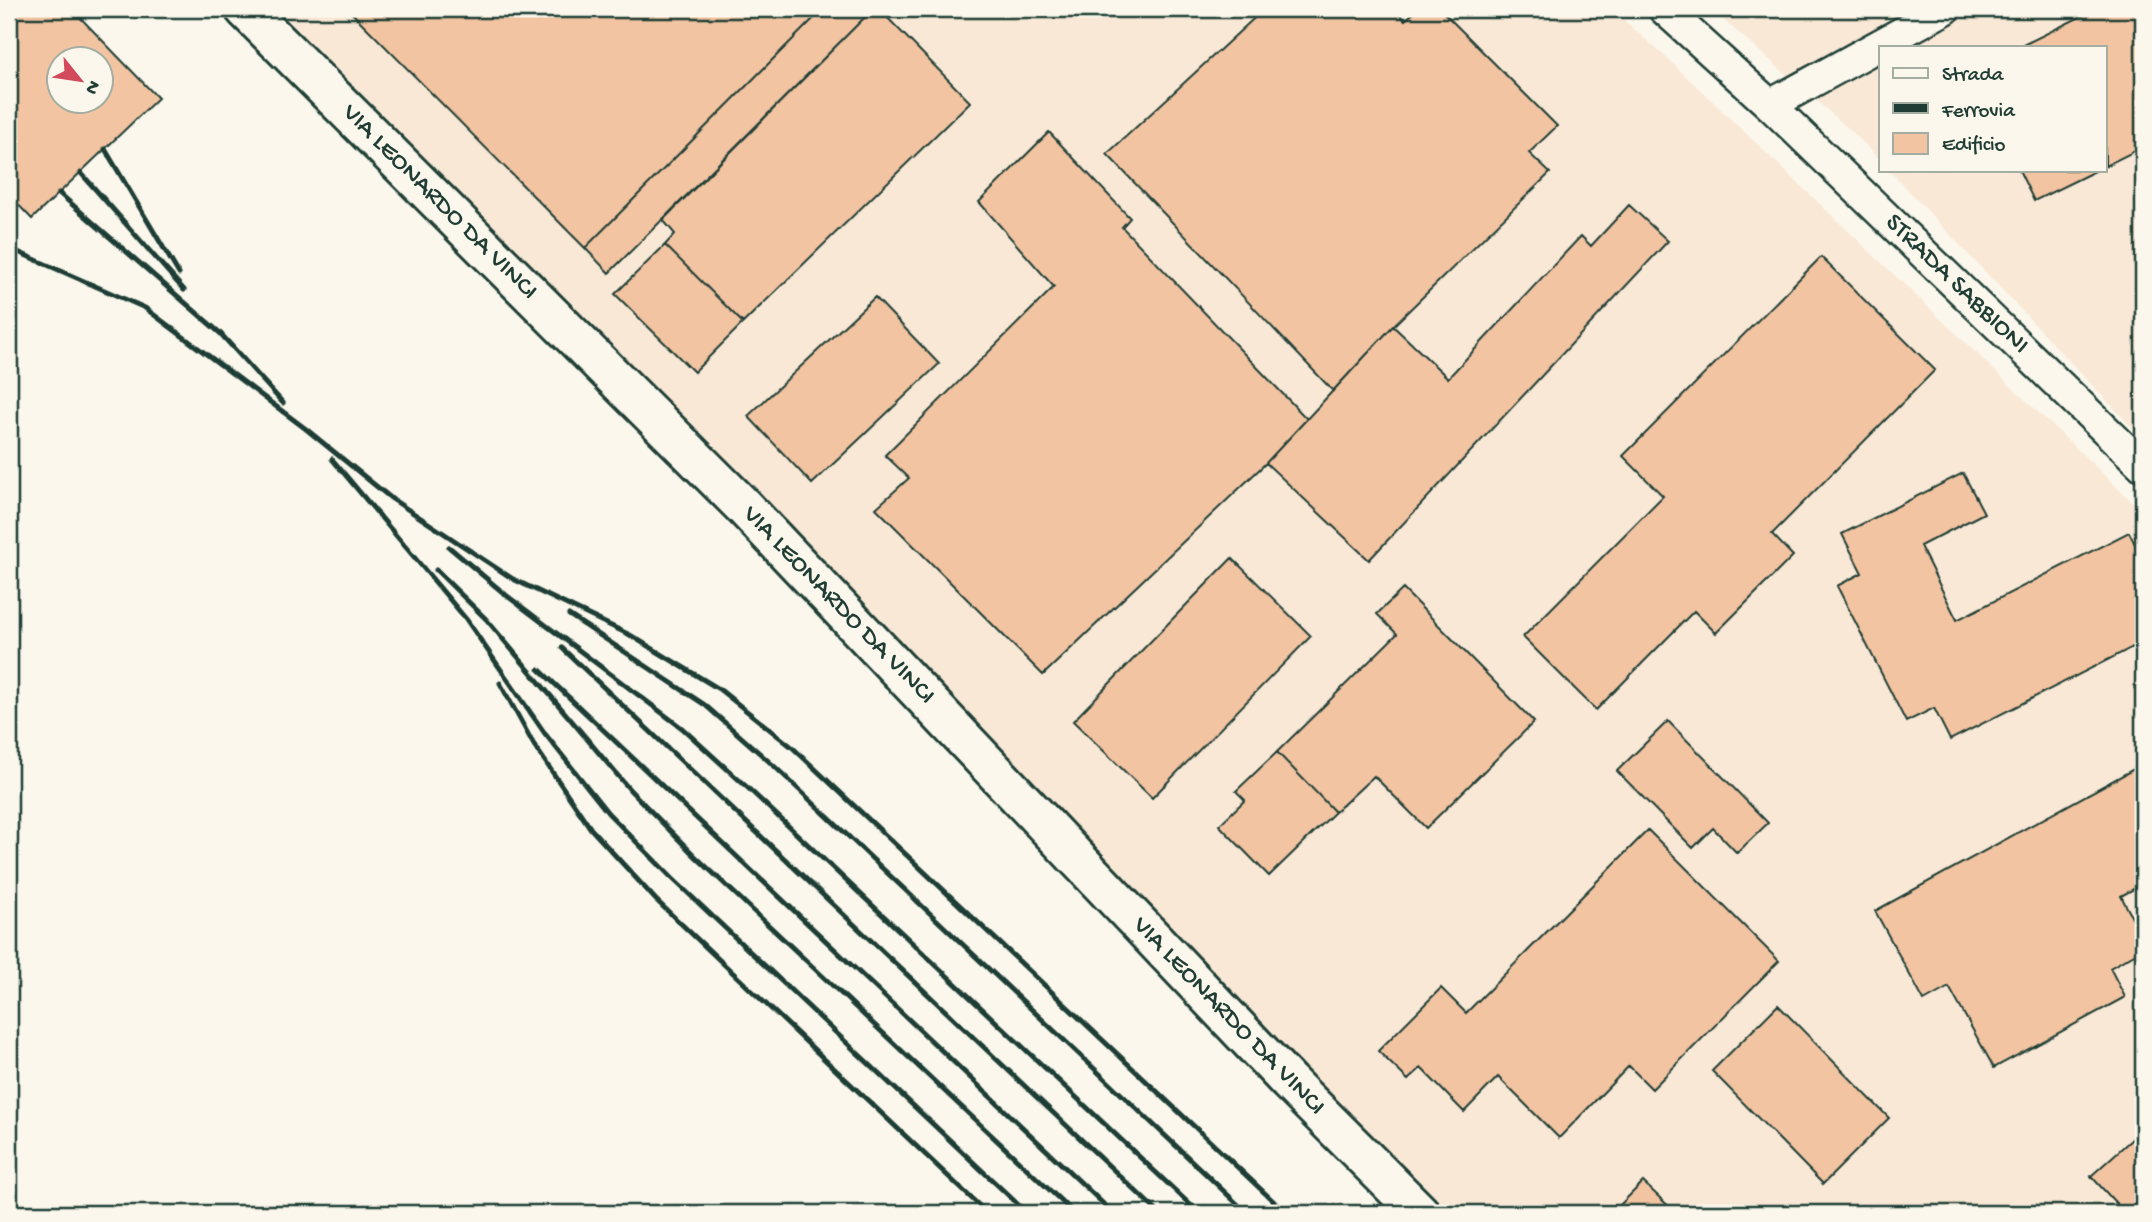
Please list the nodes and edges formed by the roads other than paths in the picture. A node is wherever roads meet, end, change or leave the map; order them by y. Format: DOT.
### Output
graph roads {
  1 [pos="245,9"];
  2 [pos="1664,9"];
  3 [pos="1945,9"];
  4 [pos="1770,105"];
  5 [pos="2143,466"];
  6 [pos="1420,1213"];
  1 -- 6 [label="street, VIA LEONARDO DA VINCI"];
  2 -- 4 [label="street, STRADA SABBIONI"];
  3 -- 4 [label="street"];
  4 -- 5 [label="street, STRADA SABBIONI"];
}
